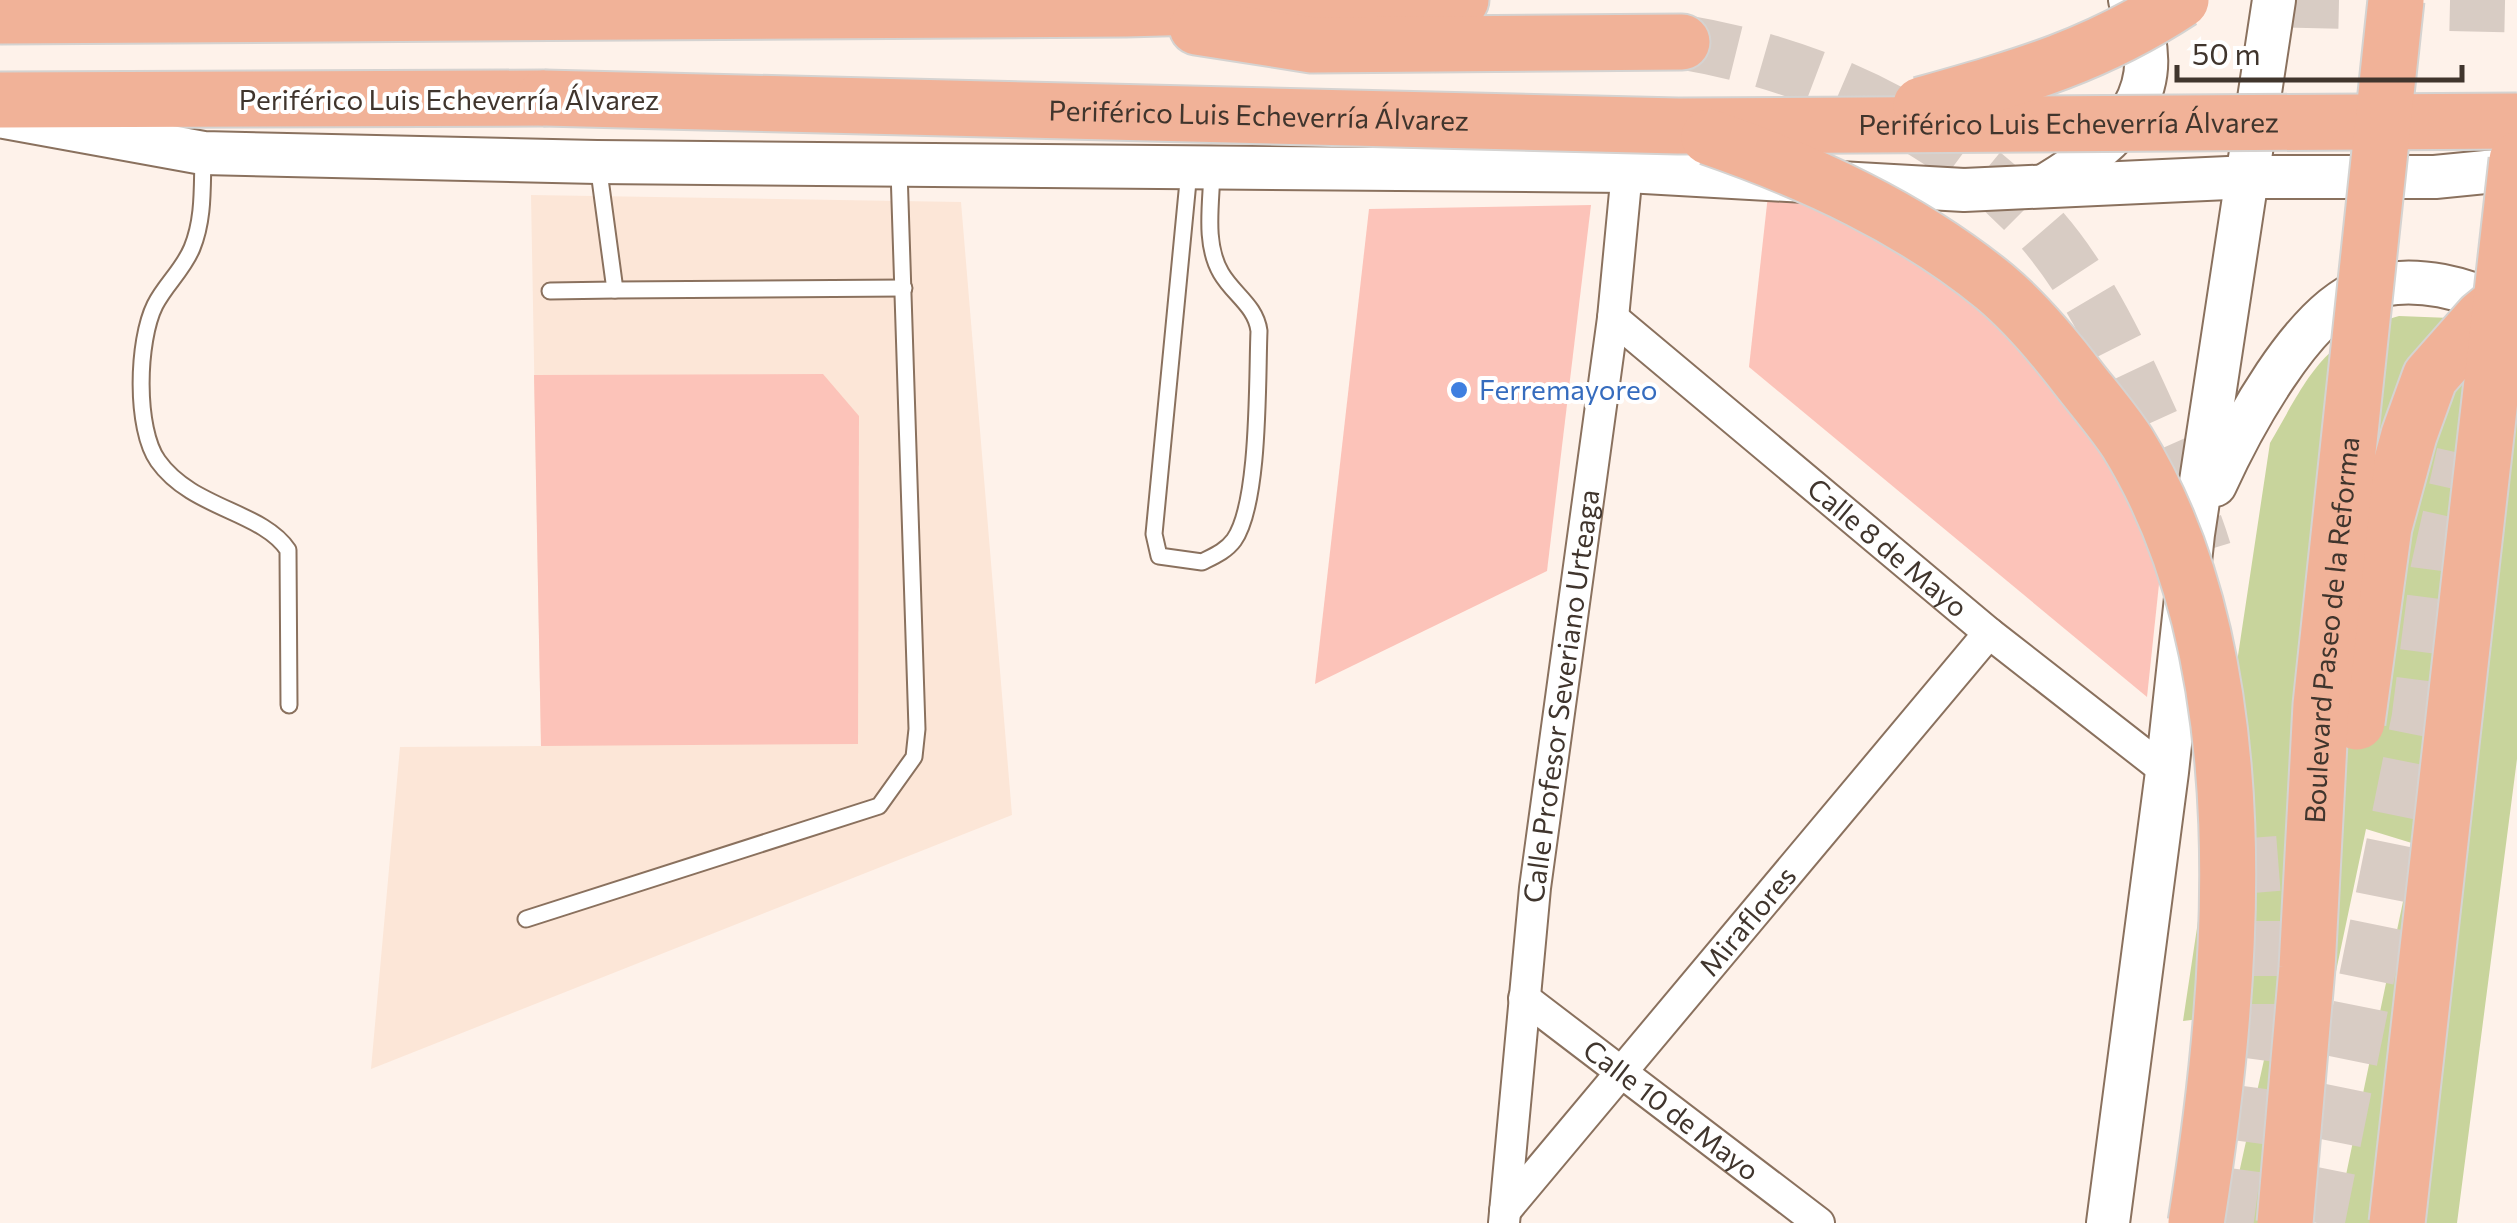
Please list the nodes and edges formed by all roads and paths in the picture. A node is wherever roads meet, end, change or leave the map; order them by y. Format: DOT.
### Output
graph roads {
  1 [pos="1461,0"];
  2 [pos="2130,0"];
  3 [pos="2181,0"];
  4 [pos="2274,0"];
  5 [pos="175,7"];
  6 [pos="1126,9"];
  7 [pos="0,16"];
  8 [pos="2394,19"];
  9 [pos="1682,42"];
  10 [pos="0,100"];
  11 [pos="0,116"];
  12 [pos="2517,122"];
  13 [pos="1856,124"];
  14 [pos="1678,126"];
  15 [pos="204,153"];
  16 [pos="2517,160"];
  17 [pos="597,162"];
  18 [pos="898,166"];
  19 [pos="1200,168"];
  20 [pos="2517,169"];
  21 [pos="1627,171"];
  22 [pos="2250,177"];
  23 [pos="2042,188"];
  24 [pos="904,288"];
  25 [pos="2517,288"];
  26 [pos="615,290"];
  27 [pos="550,291"];
  28 [pos="2517,314"];
  29 [pos="1613,318"];
  30 [pos="2193,534"];
  31 [pos="1989,633"];
  32 [pos="290,705"];
  33 [pos="2167,772"];
  34 [pos="526,920"];
  35 [pos="1524,998"];
  36 [pos="1624,1072"];
  37 [pos="1505,1217"];
  38 [pos="1819,1223"];
  39 [pos="2108,1223"];
  40 [pos="2196,1223"];
  41 [pos="2285,1223"];
  42 [pos="2310,1223"];
  43 [pos="2396,1223"];
  1 -- 6 [label="highway"];
  2 -- 23 [label="street"];
  3 -- 13 [label="highway, bridge"];
  4 -- 22 [label="street"];
  5 -- 6 [label="highway"];
  5 -- 7 [label="highway"];
  6 -- 9 [label="highway"];
  8 -- 41 [label="highway, Boulevard Paseo de la Reforma, bridge"];
  10 -- 14 [label="highway, Periférico Luis Echeverría Álvarez, bridge"];
  11 -- 15 [label="street"];
  12 -- 13 [label="highway, Periférico Luis Echeverría Álvarez, bridge"];
  13 -- 14 [label="highway, Periférico Luis Echeverría Álvarez, bridge"];
  14 -- 40 [label="highway, bridge"];
  15 -- 17 [label="street"];
  15 -- 32 [label="lane"];
  16 -- 43 [label="highway, bridge"];
  17 -- 18 [label="street"];
  17 -- 26 [label="lane"];
  18 -- 19 [label="street"];
  18 -- 24 [label="lane"];
  19 -- 19 [label="lane"];
  19 -- 21 [label="street"];
  20 -- 22 [label="street"];
  21 -- 23 [label="street"];
  21 -- 29 [label="street, Calle Profesor Severiano Urteaga"];
  22 -- 23 [label="street"];
  22 -- 30 [label="street"];
  24 -- 26 [label="lane"];
  24 -- 34 [label="lane"];
  25 -- 42 [label="highway, bridge"];
  26 -- 27 [label="lane"];
  28 -- 30 [label="street"];
  29 -- 31 [label="street, Calle 8 de Mayo"];
  29 -- 35 [label="street, Calle Profesor Severiano Urteaga"];
  30 -- 33 [label="street"];
  31 -- 33 [label="street, Calle 8 de Mayo"];
  31 -- 36 [label="street, Miraflores"];
  33 -- 39 [label="street"];
  35 -- 36 [label="street, Calle 10 de Mayo"];
  35 -- 37 [label="street, Calle Profesor Severiano Urteaga"];
  36 -- 37 [label="street, Miraflores"];
  36 -- 38 [label="street, Calle 10 de Mayo"];
}
